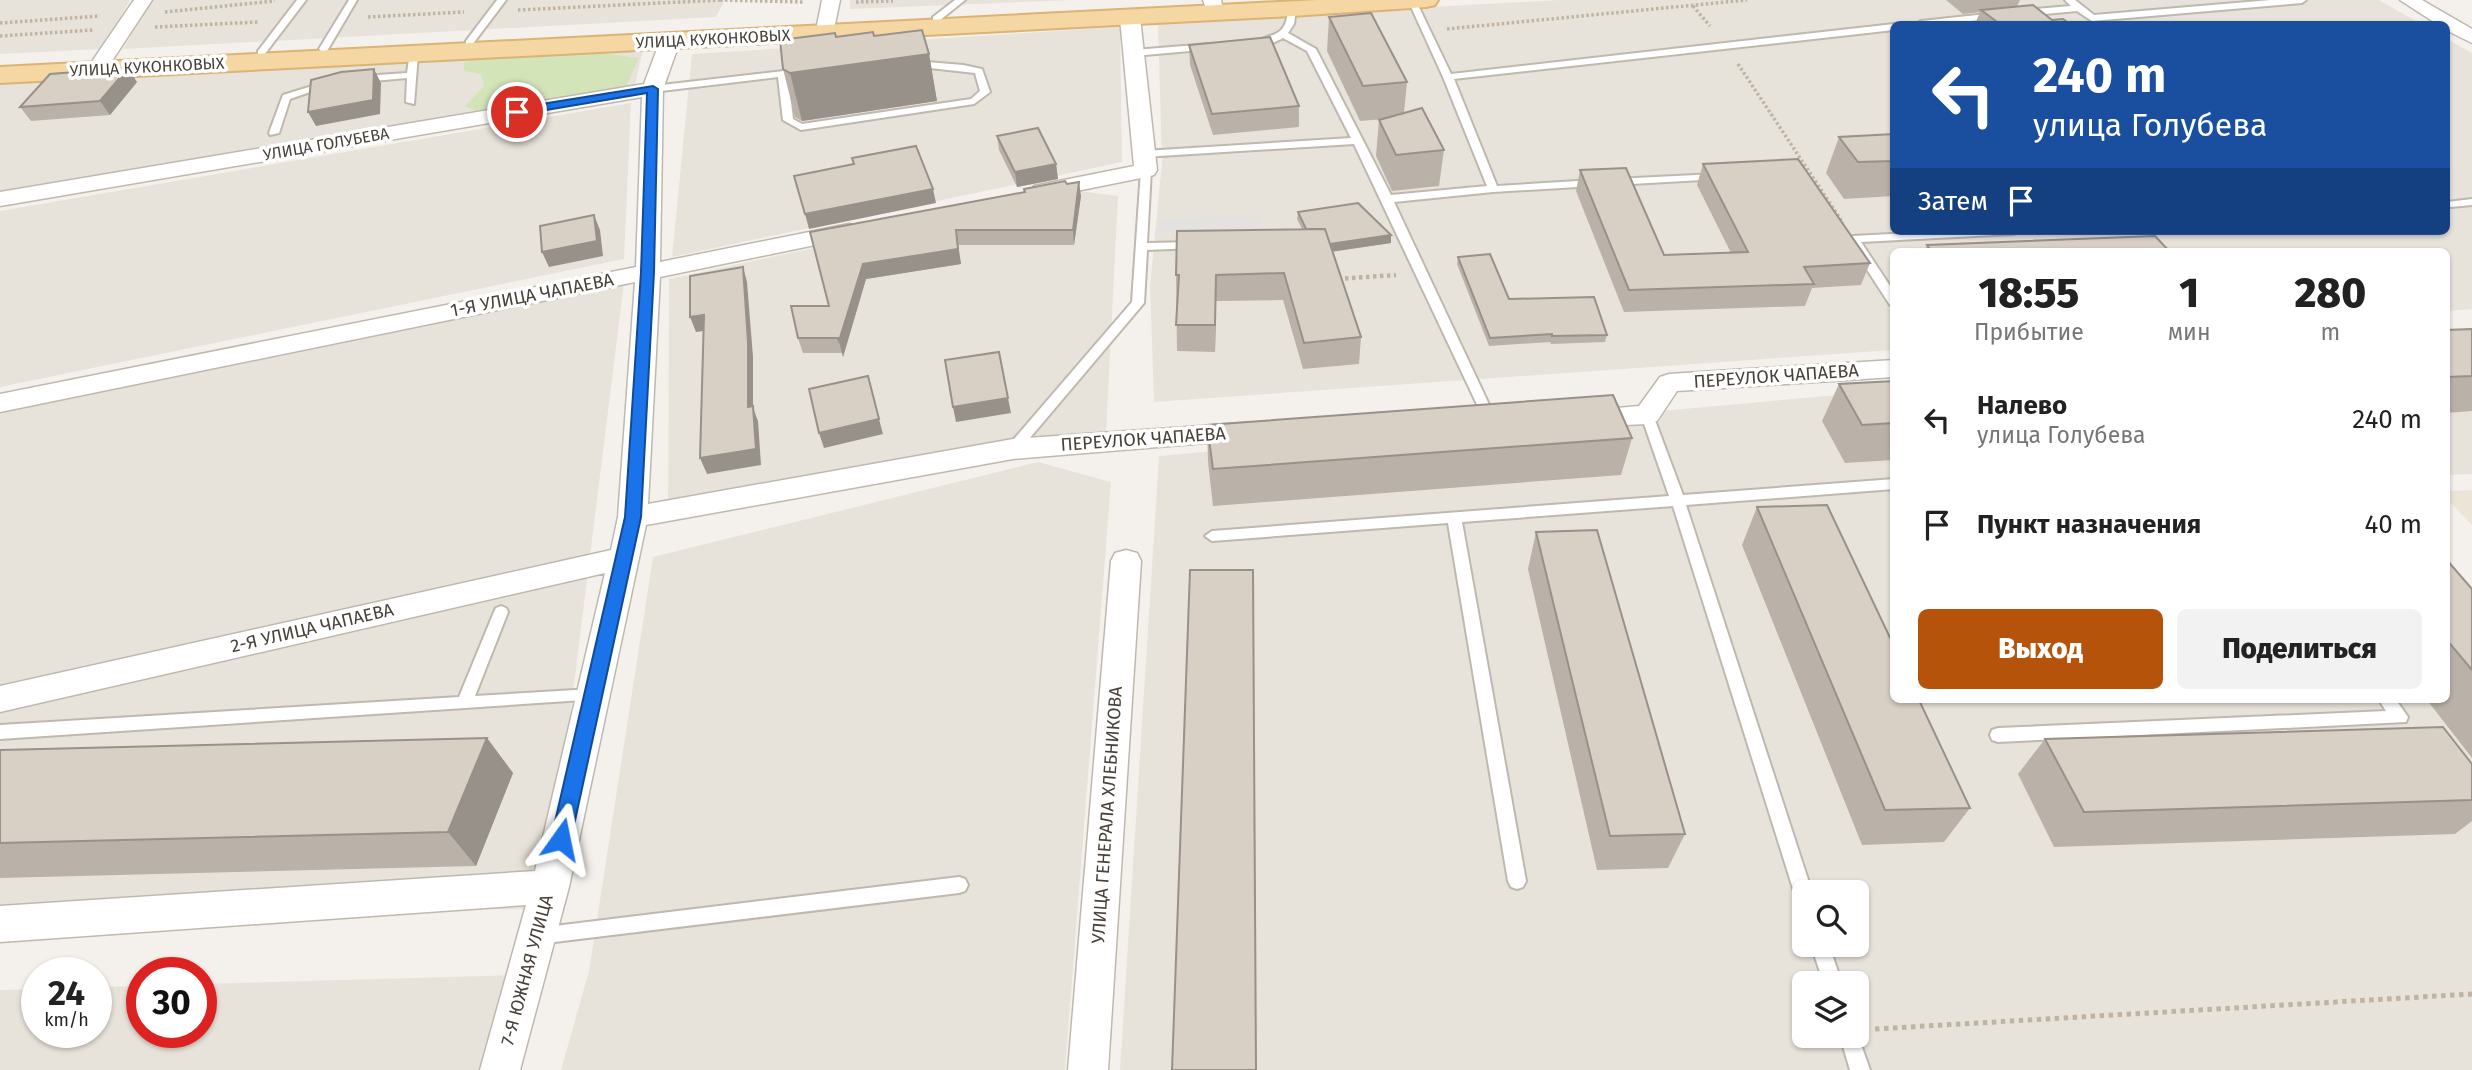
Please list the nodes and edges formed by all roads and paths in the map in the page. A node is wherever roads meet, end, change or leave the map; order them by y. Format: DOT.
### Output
graph roads {
  1 [pos="284,0"];
  2 [pos="302,0"];
  3 [pos="353,0"];
  4 [pos="502,0"];
  5 [pos="961,0"];
  6 [pos="1317,0"];
  7 [pos="2069,0"];
  8 [pos="2302,0"];
  9 [pos="2409,0"];
  10 [pos="1419,1"];
  11 [pos="1213,3"];
  12 [pos="140,7"];
  13 [pos="2078,8"];
  14 [pos="1292,9"];
  15 [pos="829,12"];
  16 [pos="1130,18"];
  17 [pos="936,19"];
  18 [pos="1950,21"];
  19 [pos="2445,21"];
  20 [pos="0,23"];
  21 [pos="2450,24"];
  22 [pos="1890,27"];
  23 [pos="1283,34"];
  24 [pos="2472,37"];
  25 [pos="670,41"];
  26 [pos="469,43"];
  27 [pos="1243,44"];
  28 [pos="1726,46"];
  29 [pos="1216,47"];
  30 [pos="324,49"];
  31 [pos="261,52"];
  32 [pos="1134,53"];
  33 [pos="103,60"];
  34 [pos="899,60"];
  35 [pos="0,65"];
  36 [pos="413,65"];
  37 [pos="809,71"];
  38 [pos="0,75"];
  39 [pos="783,75"];
  40 [pos="1448,77"];
  41 [pos="349,81"];
  42 [pos="338,83"];
  43 [pos="653,89"];
  44 [pos="411,102"];
  45 [pos="274,133"];
  46 [pos="1357,141"];
  47 [pos="1145,162"];
  48 [pos="1724,177"];
  49 [pos="1493,189"];
  50 [pos="1024,195"];
  51 [pos="0,199"];
  52 [pos="1387,199"];
  53 [pos="1821,201"];
  54 [pos="2472,202"];
  55 [pos="2451,204"];
  56 [pos="1832,206"];
  57 [pos="877,225"];
  58 [pos="1934,235"];
  59 [pos="1853,239"];
  60 [pos="1206,245"];
  61 [pos="1141,247"];
  62 [pos="648,272"];
  63 [pos="1421,273"];
  64 [pos="1335,279"];
  65 [pos="1890,296"];
  66 [pos="1890,368"];
  67 [pos="0,403"];
  68 [pos="1499,414"];
  69 [pos="1459,415"];
  70 [pos="1647,415"];
  71 [pos="1550,416"];
  72 [pos="1264,430"];
  73 [pos="1013,449"];
  74 [pos="1890,484"];
  75 [pos="1678,501"];
  76 [pos="633,517"];
  77 [pos="1454,517"];
  78 [pos="1212,536"];
  79 [pos="623,558"];
  80 [pos="1126,561"];
  81 [pos="501,612"];
  82 [pos="593,695"];
  83 [pos="0,699"];
  84 [pos="464,703"];
  85 [pos="2389,703"];
  86 [pos="0,732"];
  87 [pos="1998,736"];
  88 [pos="1799,880"];
  89 [pos="1517,881"];
  90 [pos="959,885"];
  91 [pos="550,887"];
  92 [pos="0,924"];
  93 [pos="536,936"];
  94 [pos="2472,994"];
  95 [pos="1870,1029"];
  96 [pos="1853,1048"];
  97 [pos="500,1070"];
  98 [pos="1088,1070"];
  99 [pos="1860,1070"];
  1 -- 12 [label="path"];
  2 -- 31 [label="lane"];
  3 -- 30 [label="lane"];
  4 -- 26 [label="lane"];
  5 -- 17 [label="lane"];
  6 -- 11 [label="main road, УЛИЦА КУКОНКОВЫХ"];
  7 -- 13 [label="lane"];
  8 -- 13 [label="lane"];
  9 -- 19 [label="street"];
  10 -- 14 [label="main road, УЛИЦА КУКОНКОВЫХ"];
  10 -- 40 [label="lane"];
  11 -- 17 [label="main road, УЛИЦА КУКОНКОВЫХ"];
  12 -- 20 [label="path"];
  12 -- 33 [label="street"];
  13 -- 18 [label="lane"];
  14 -- 16 [label="main road, УЛИЦА КУКОНКОВЫХ"];
  14 -- 23 [label="lane"];
  15 -- 17 [label="main road, УЛИЦА КУКОНКОВЫХ"];
  15 -- 26 [label="main road, УЛИЦА КУКОНКОВЫХ"];
  16 -- 25 [label="main road, УЛИЦА КУКОНКОВЫХ"];
  16 -- 32 [label="street"];
  21 -- 24 [label="street"];
  22 -- 28 [label="lane"];
  23 -- 27 [label="lane"];
  23 -- 46 [label="lane"];
  25 -- 36 [label="main road, УЛИЦА КУКОНКОВЫХ"];
  25 -- 43 [label="street, 7-Я ЮЖНАЯ УЛИЦА"];
  26 -- 30 [label="main road, УЛИЦА КУКОНКОВЫХ"];
  28 -- 40 [label="lane"];
  28 -- 56 [label="path"];
  29 -- 32 [label="lane"];
  30 -- 31 [label="main road, УЛИЦА КУКОНКОВЫХ"];
  31 -- 33 [label="main road, УЛИЦА КУКОНКОВЫХ"];
  32 -- 47 [label="street"];
  33 -- 35 [label="main road, УЛИЦА КУКОНКОВЫХ"];
  34 -- 39 [label="lane"];
  36 -- 38 [label="main road, УЛИЦА КУКОНКОВЫХ"];
  36 -- 41 [label="lane"];
  36 -- 44 [label="lane"];
  37 -- 39 [label="lane"];
  39 -- 43 [label="lane"];
  40 -- 49 [label="lane"];
  42 -- 45 [label="lane"];
  43 -- 51 [label="street, УЛИЦА ГОЛУБЕВА"];
  43 -- 62 [label="street, 7-Я ЮЖНАЯ УЛИЦА"];
  46 -- 47 [label="lane"];
  46 -- 52 [label="lane"];
  47 -- 50 [label="street"];
  47 -- 61 [label="lane"];
  48 -- 49 [label="lane"];
  49 -- 52 [label="lane"];
  52 -- 63 [label="lane"];
  53 -- 56 [label="path"];
  54 -- 55 [label="lane"];
  56 -- 59 [label="path"];
  57 -- 62 [label="street, 1-Я УЛИЦА ЧАПАЕВА"];
  58 -- 59 [label="lane"];
  59 -- 65 [label="lane"];
  60 -- 61 [label="lane"];
  61 -- 73 [label="lane"];
  62 -- 67 [label="street, 1-Я УЛИЦА ЧАПАЕВА"];
  62 -- 76 [label="street, 7-Я ЮЖНАЯ УЛИЦА"];
  63 -- 64 [label="path"];
  63 -- 68 [label="lane"];
  66 -- 70 [label="street, ПЕРЕУЛОК ЧАПАЕВА"];
  68 -- 69 [label="street"];
  70 -- 71 [label="street"];
  70 -- 75 [label="lane"];
  72 -- 73 [label="street, ПЕРЕУЛОК ЧАПАЕВА"];
  73 -- 76 [label="street, ПЕРЕУЛОК ЧАПАЕВА"];
  74 -- 75 [label="lane"];
  75 -- 77 [label="lane"];
  75 -- 88 [label="lane"];
  76 -- 79 [label="street, 7-Я ЮЖНАЯ УЛИЦА"];
  77 -- 78 [label="lane"];
  77 -- 89 [label="lane"];
  79 -- 82 [label="street, 7-Я ЮЖНАЯ УЛИЦА"];
  79 -- 83 [label="street, 2-Я УЛИЦА ЧАПАЕВА"];
  80 -- 98 [label="street, УЛИЦА ГЕНЕРАЛА ХЛЕБНИКОВА"];
  81 -- 84 [label="lane"];
  82 -- 84 [label="lane"];
  82 -- 91 [label="street, 7-Я ЮЖНАЯ УЛИЦА"];
  84 -- 86 [label="lane"];
  85 -- 87 [label="lane"];
  90 -- 93 [label="lane"];
  91 -- 92 [label="street"];
  91 -- 93 [label="street, 7-Я ЮЖНАЯ УЛИЦА"];
  93 -- 97 [label="street, 7-Я ЮЖНАЯ УЛИЦА"];
  94 -- 95 [label="path"];
  96 -- 99 [label="lane"];
}
